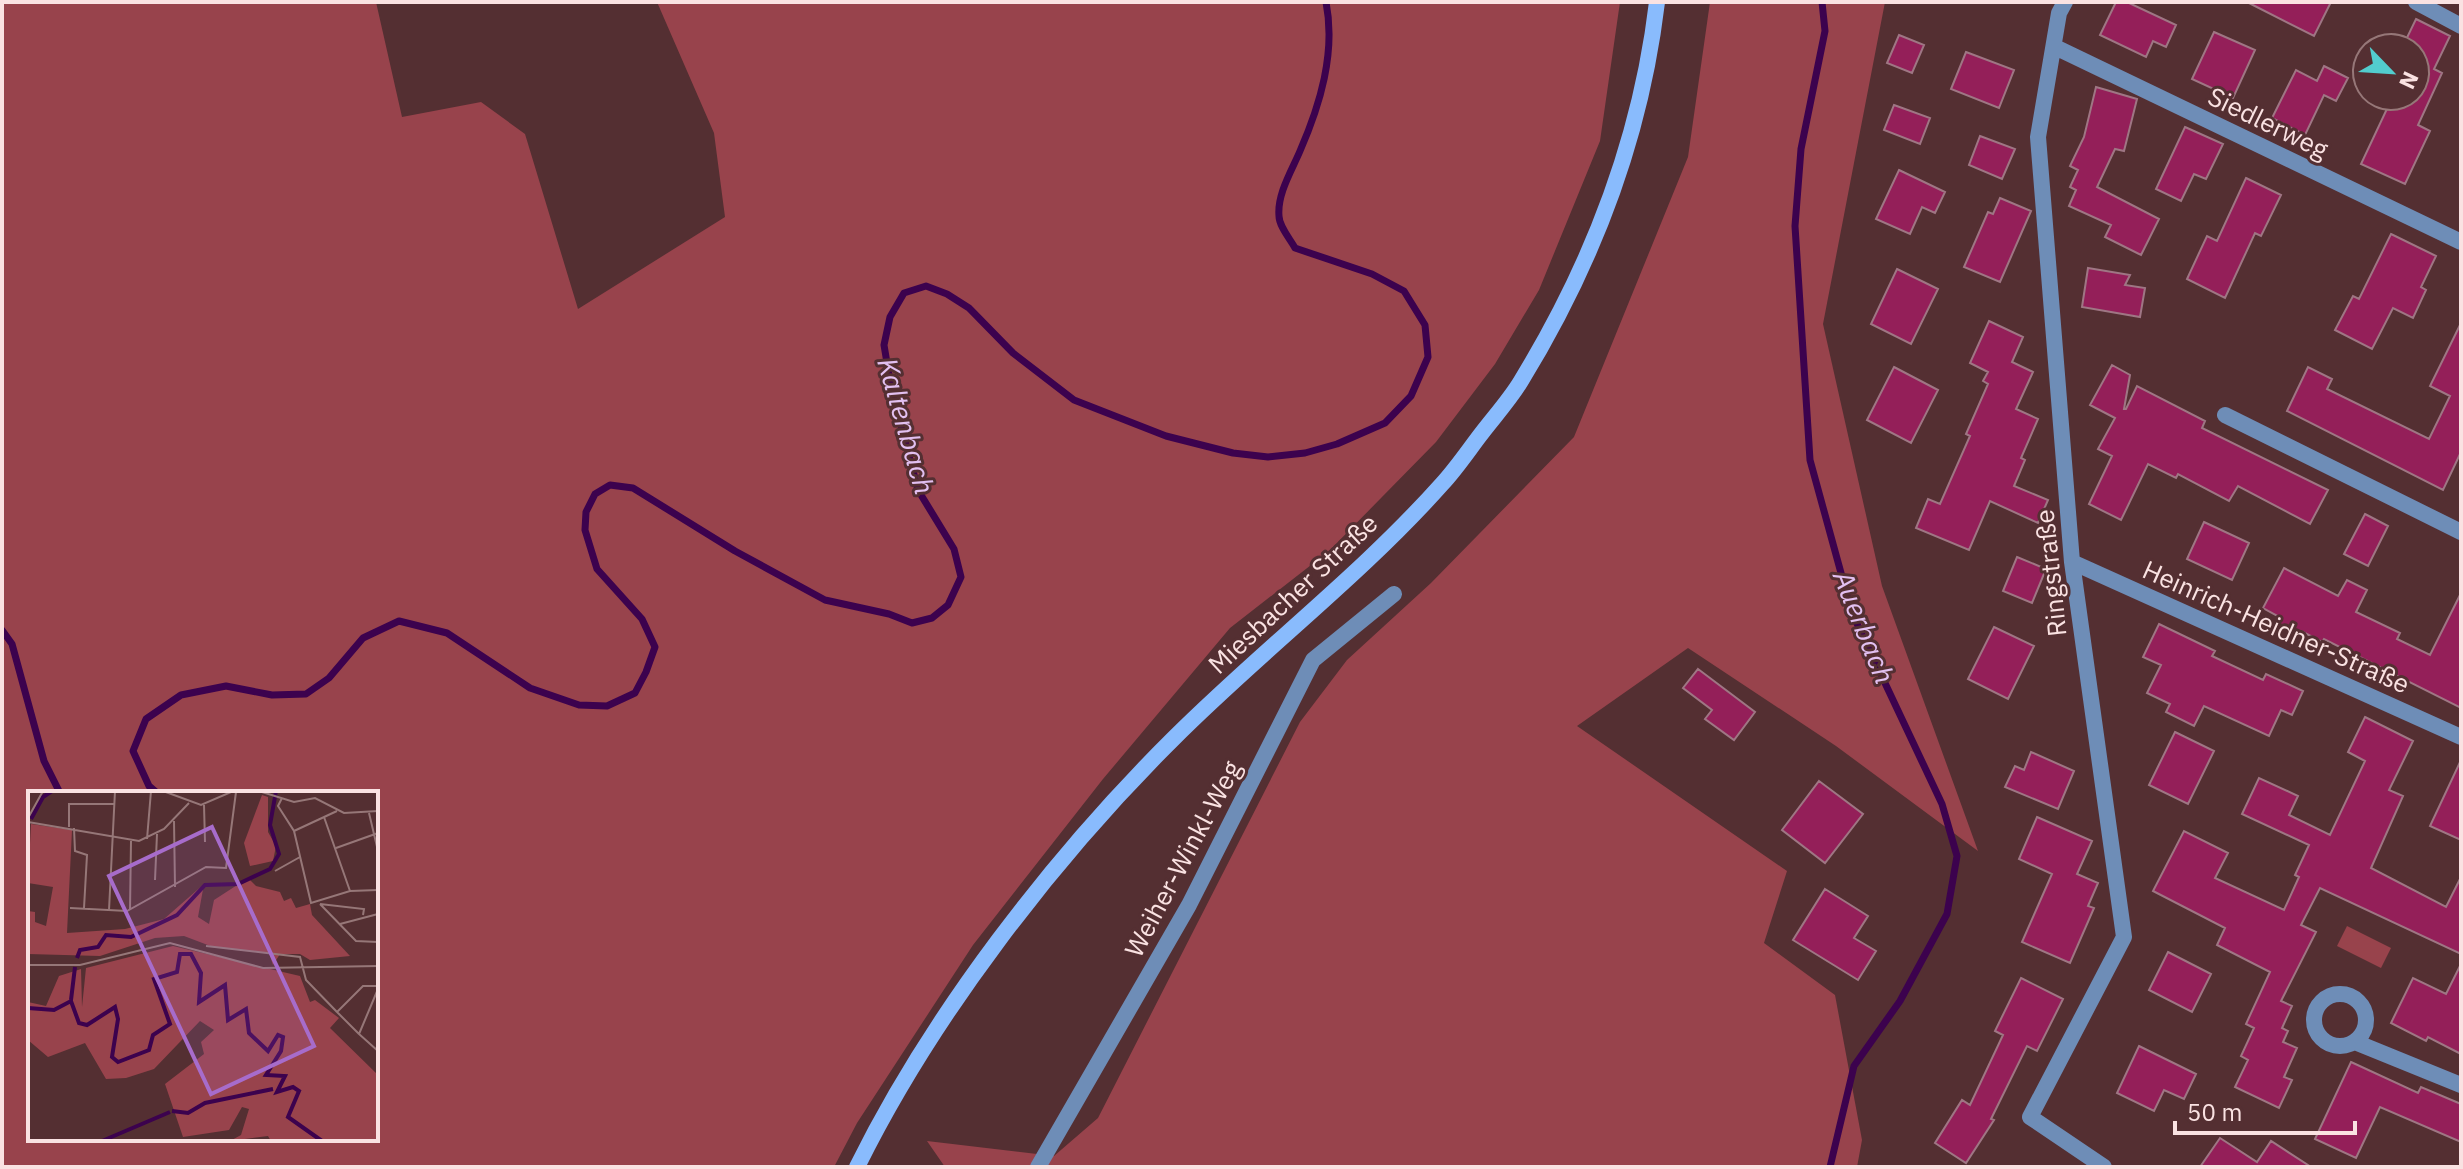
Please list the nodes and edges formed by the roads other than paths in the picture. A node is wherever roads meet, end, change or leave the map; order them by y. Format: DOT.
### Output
graph roads {
  1 [pos="1657,2"];
  2 [pos="2065,2"];
  3 [pos="2416,2"];
  4 [pos="2461,26"];
  5 [pos="2055,47"];
  6 [pos="2461,242"];
  7 [pos="2225,415"];
  8 [pos="2461,532"];
  9 [pos="2072,562"];
  10 [pos="1394,594"];
  11 [pos="2461,737"];
  12 [pos="2355,1042"];
  13 [pos="2461,1085"];
  14 [pos="857,1167"];
  15 [pos="1038,1167"];
  16 [pos="2104,1167"];
  1 -- 14 [label="main road, Miesbacher Straße"];
  2 -- 5 [label="street, Ringstraße"];
  3 -- 4 [label="street"];
  5 -- 6 [label="street, Siedlerweg"];
  5 -- 9 [label="street, Ringstraße"];
  7 -- 8 [label="street"];
  9 -- 11 [label="street, Heinrich-Heidner-Straße"];
  9 -- 16 [label="street, Ringstraße"];
  10 -- 15 [label="street, Weiher-Winkl-Weg"];
  12 -- 13 [label="street"];
}
